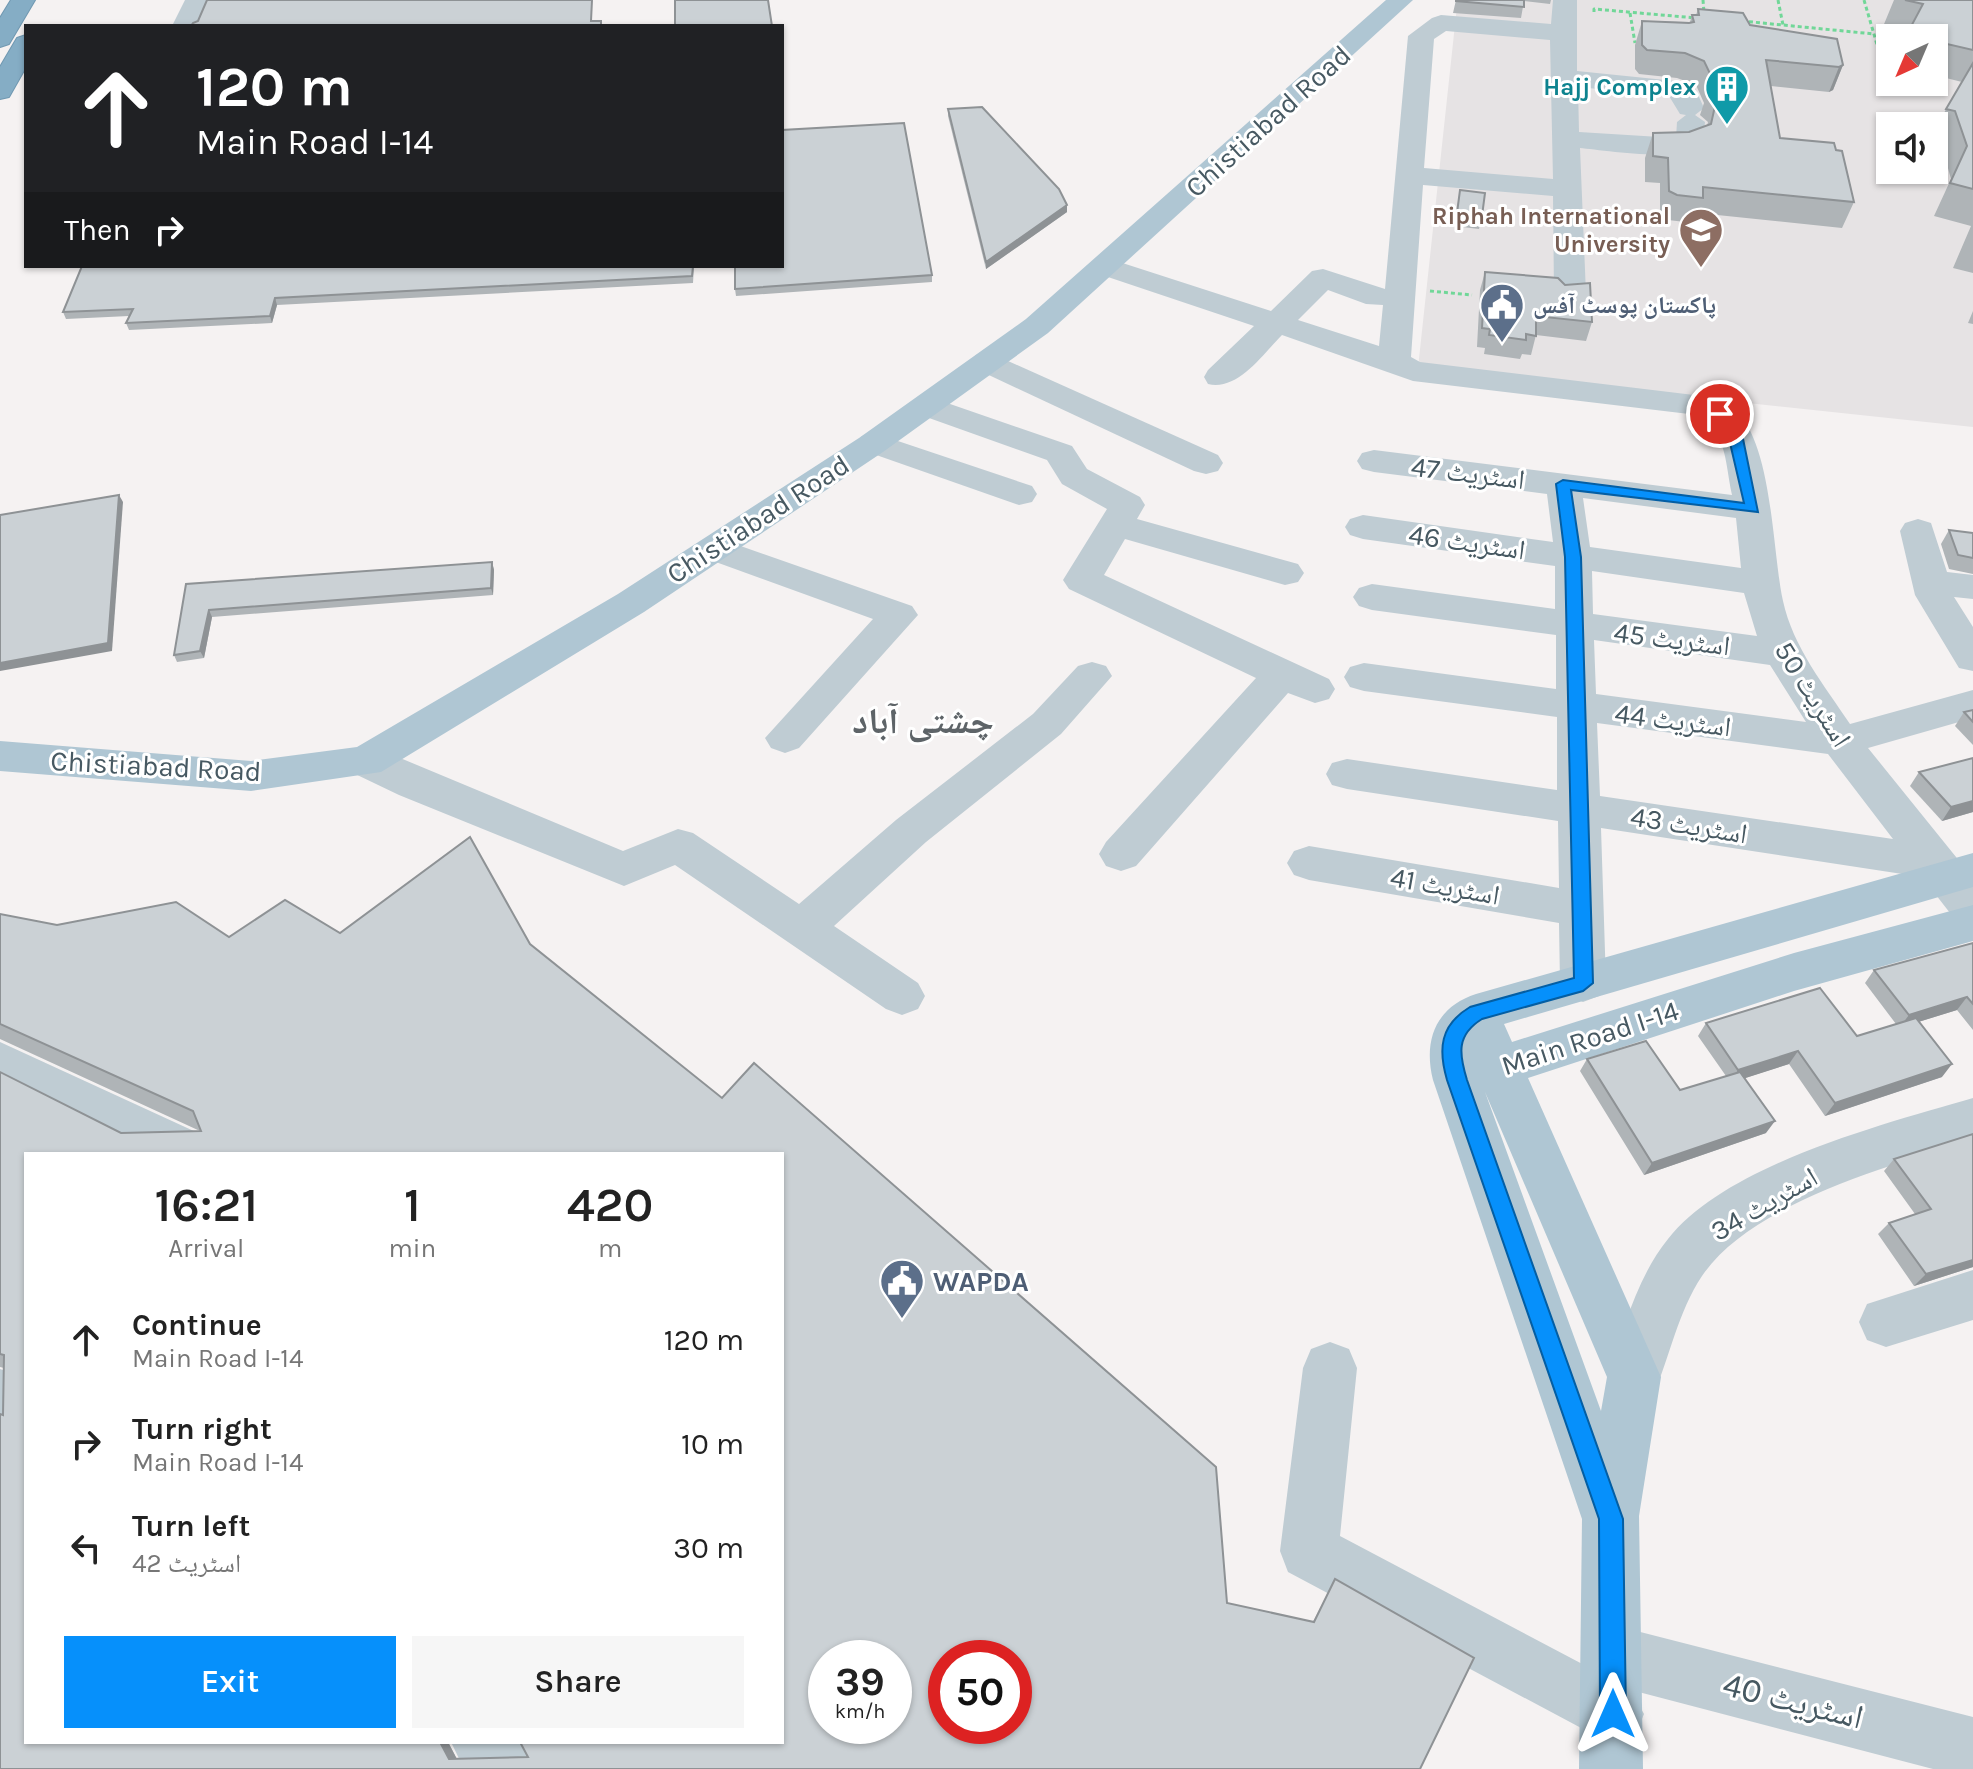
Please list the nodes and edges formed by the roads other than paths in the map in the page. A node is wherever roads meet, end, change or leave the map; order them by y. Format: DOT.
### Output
graph roads {
  1 [pos="23,0"];
  2 [pos="45,0"];
  3 [pos="197,0"];
  4 [pos="1401,0"];
  5 [pos="1565,0"];
  6 [pos="36,24"];
  7 [pos="186,24"];
  8 [pos="1563,33"];
  9 [pos="0,39"];
  10 [pos="24,47"];
  11 [pos="1565,78"];
  12 [pos="0,91"];
  13 [pos="1565,139"];
  14 [pos="1408,175"];
  15 [pos="1568,189"];
  16 [pos="1107,267"];
  17 [pos="1388,293"];
  18 [pos="1570,294"];
  19 [pos="1274,322"];
  20 [pos="988,362"];
  21 [pos="1404,367"];
  22 [pos="1220,377"];
  23 [pos="927,406"];
  24 [pos="874,443"];
  25 [pos="1374,461"];
  26 [pos="1206,463"];
  27 [pos="1563,484"];
  28 [pos="1019,494"];
  29 [pos="1753,509"];
  30 [pos="1117,525"];
  31 [pos="1363,527"];
  32 [pos="1918,531"];
  33 [pos="715,549"];
  34 [pos="1573,557"];
  35 [pos="1285,573"];
  36 [pos="1930,582"];
  37 [pos="1762,583"];
  38 [pos="1973,587"];
  39 [pos="1372,597"];
  40 [pos="1574,626"];
  41 [pos="1782,653"];
  42 [pos="1973,658"];
  43 [pos="1092,676"];
  44 [pos="1364,677"];
  45 [pos="1973,704"];
  46 [pos="1576,707"];
  47 [pos="785,738"];
  48 [pos="1840,741"];
  49 [pos="0,756"];
  50 [pos="366,761"];
  51 [pos="1347,774"];
  52 [pos="1580,809"];
  53 [pos="1121,854"];
  54 [pos="1309,863"];
  55 [pos="1957,880"];
  56 [pos="1582,909"];
  57 [pos="1973,923"];
  58 [pos="803,927"];
  59 [pos="1583,983"];
  60 [pos="902,996"];
  61 [pos="0,1062"];
  62 [pos="1479,1073"];
  63 [pos="1973,1119"];
  64 [pos="187,1152"];
  65 [pos="1973,1295"];
  66 [pos="1886,1322"];
  67 [pos="1330,1368"];
  68 [pos="1634,1377"];
  69 [pos="0,1396"];
  70 [pos="24,1404"];
  71 [pos="1611,1519"];
  72 [pos="1613,1655"];
  73 [pos="1612,1742"];
  74 [pos="484,1744"];
  75 [pos="1973,1748"];
  76 [pos="506,1769"];
  1 -- 9 [label="highway"];
  2 -- 6 [label="highway"];
  3 -- 7 [label="street"];
  4 -- 16 [label="main road, Chistiabad Road"];
  5 -- 8 [label="street"];
  8 -- 11 [label="street"];
  8 -- 14 [label="street"];
  10 -- 12 [label="highway"];
  11 -- 13 [label="street"];
  11 -- 13 [label="street"];
  13 -- 15 [label="street"];
  14 -- 15 [label="street"];
  14 -- 17 [label="street"];
  15 -- 18 [label="street"];
  16 -- 19 [label="street, اسٹریٹ 50"];
  16 -- 20 [label="main road, Chistiabad Road"];
  17 -- 19 [label="street"];
  17 -- 21 [label="street"];
  19 -- 21 [label="street, اسٹریٹ 50"];
  19 -- 22 [label="street"];
  20 -- 23 [label="main road, Chistiabad Road"];
  20 -- 26 [label="street"];
  21 -- 29 [label="street, اسٹریٹ 50"];
  23 -- 24 [label="main road, Chistiabad Road"];
  23 -- 30 [label="street"];
  24 -- 28 [label="street"];
  24 -- 33 [label="main road, Chistiabad Road"];
  25 -- 27 [label="street, اسٹریٹ 47"];
  27 -- 29 [label="street, اسٹریٹ 47"];
  27 -- 34 [label="street"];
  29 -- 37 [label="street, اسٹریٹ 50"];
  30 -- 35 [label="street"];
  30 -- 53 [label="street"];
  31 -- 34 [label="street, اسٹریٹ 46"];
  32 -- 36 [label="street"];
  33 -- 47 [label="street"];
  33 -- 50 [label="main road, Chistiabad Road"];
  34 -- 37 [label="street, اسٹریٹ 46"];
  34 -- 40 [label="street"];
  36 -- 38 [label="street"];
  36 -- 42 [label="street"];
  37 -- 41 [label="street, اسٹریٹ 50"];
  39 -- 40 [label="street, اسٹریٹ 45"];
  40 -- 41 [label="street, اسٹریٹ 45"];
  40 -- 46 [label="street"];
  41 -- 48 [label="street, اسٹریٹ 50"];
  43 -- 58 [label="street"];
  44 -- 46 [label="street, اسٹریٹ 44"];
  45 -- 48 [label="street"];
  46 -- 48 [label="street, اسٹریٹ 44"];
  46 -- 52 [label="street"];
  48 -- 55 [label="street, اسٹریٹ 50"];
  49 -- 50 [label="main road, Chistiabad Road"];
  50 -- 58 [label="street"];
  51 -- 52 [label="street, اسٹریٹ 43"];
  52 -- 55 [label="street, اسٹریٹ 43"];
  52 -- 56 [label="street"];
  54 -- 56 [label="street, اسٹریٹ 41"];
  55 -- 59 [label="main road, Main Road I-14"];
  56 -- 59 [label="street"];
  57 -- 62 [label="main road, Main Road I-14"];
  58 -- 60 [label="street"];
  59 -- 62 [label="main road, Main Road I-14"];
  61 -- 64 [label="street"];
  62 -- 68 [label="main road"];
  62 -- 71 [label="main road"];
  63 -- 68 [label="street, اسٹریٹ 34"];
  65 -- 66 [label="street"];
  67 -- 73 [label="street"];
  68 -- 71 [label="main road"];
  69 -- 70 [label="street"];
  71 -- 72 [label="main road"];
  72 -- 73 [label="main road"];
  72 -- 75 [label="street, اسٹریٹ 40"];
  74 -- 76 [label="street"];
}
